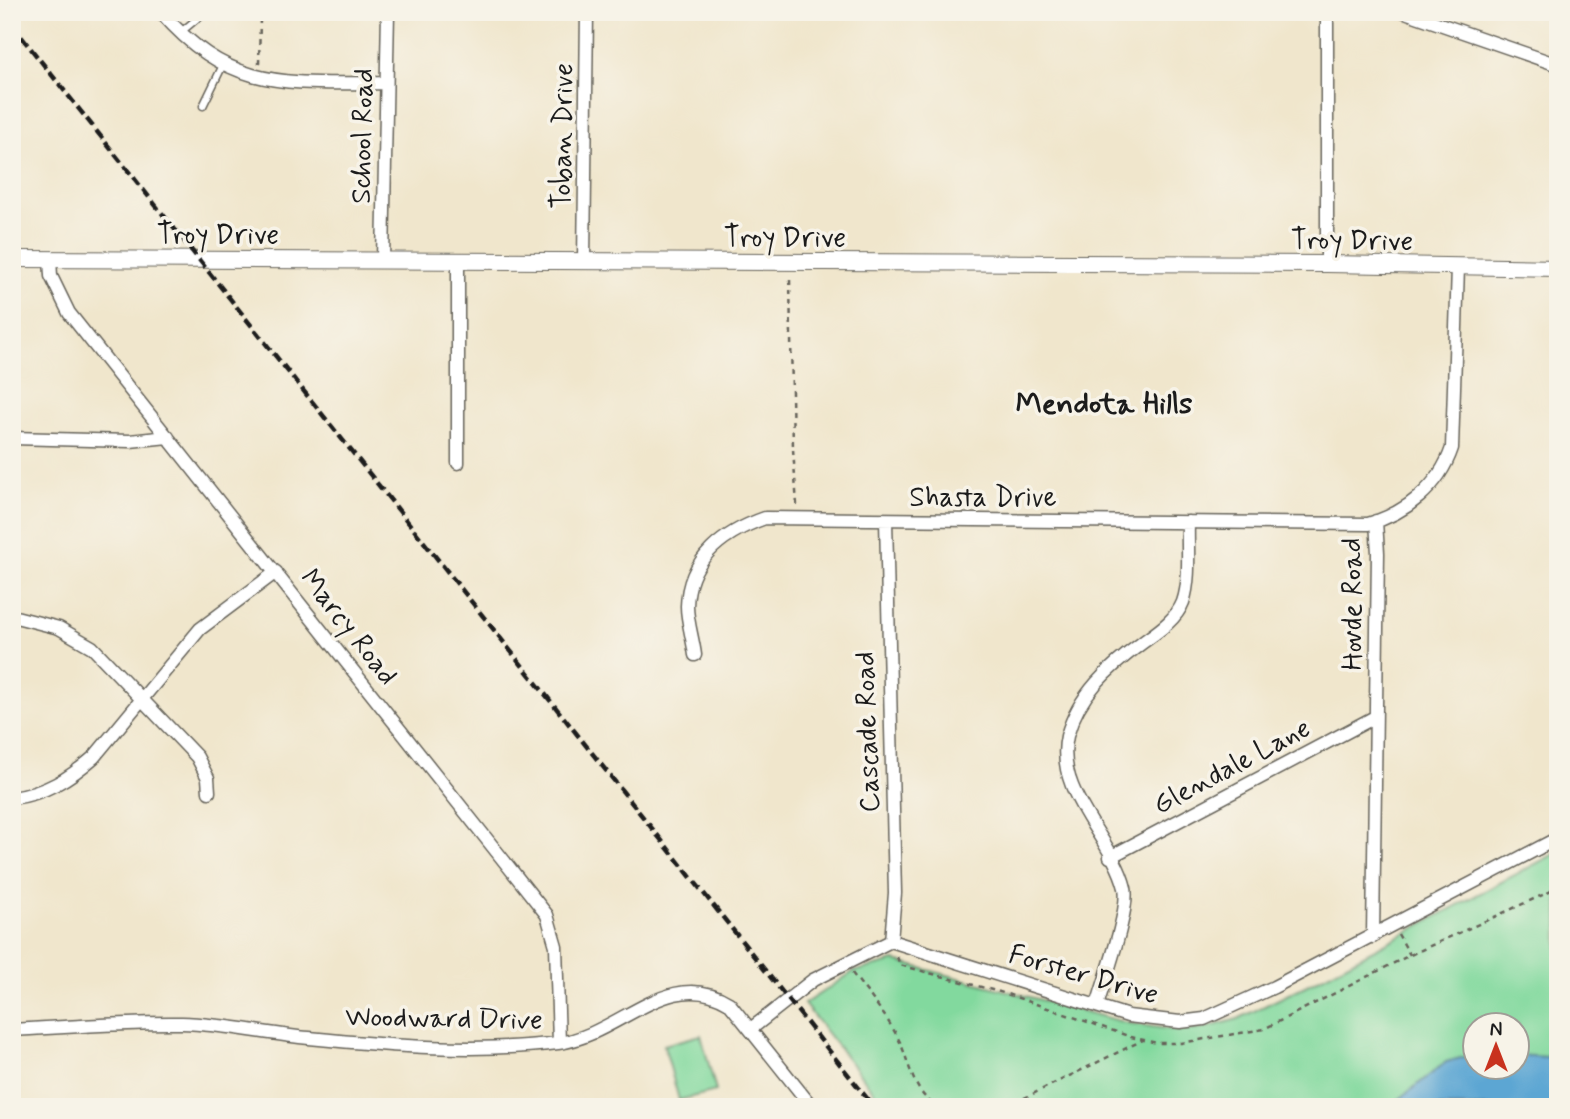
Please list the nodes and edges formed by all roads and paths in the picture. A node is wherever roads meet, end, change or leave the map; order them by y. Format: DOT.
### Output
graph roads {
  1 [pos="161,12"];
  2 [pos="205,12"];
  3 [pos="387,12"];
  4 [pos="587,12"];
  5 [pos="1327,12"];
  6 [pos="1405,12"];
  7 [pos="260,19"];
  8 [pos="180,34"];
  9 [pos="223,65"];
  10 [pos="1558,65"];
  11 [pos="258,69"];
  12 [pos="386,83"];
  13 [pos="203,106"];
  14 [pos="12,259"];
  15 [pos="50,259"];
  16 [pos="383,260"];
  17 [pos="458,260"];
  18 [pos="584,261"];
  19 [pos="1327,264"];
  20 [pos="1458,267"];
  21 [pos="1558,268"];
  22 [pos="790,280"];
  23 [pos="168,437"];
  24 [pos="12,439"];
  25 [pos="458,463"];
  26 [pos="798,519"];
  27 [pos="886,520"];
  28 [pos="1376,521"];
  29 [pos="1188,522"];
  30 [pos="276,572"];
  31 [pos="12,616"];
  32 [pos="695,655"];
  33 [pos="143,698"];
  34 [pos="1375,717"];
  35 [pos="209,792"];
  36 [pos="12,798"];
  37 [pos="1558,838"];
  38 [pos="1110,857"];
  39 [pos="1558,888"];
  40 [pos="1394,926"];
  41 [pos="1373,937"];
  42 [pos="891,941"];
  43 [pos="1410,955"];
  44 [pos="844,962"];
  45 [pos="1097,1006"];
  46 [pos="752,1028"];
  47 [pos="12,1030"];
  48 [pos="1143,1040"];
  49 [pos="559,1043"];
  50 [pos="812,1107"];
  51 [pos="937,1107"];
  52 [pos="1006,1107"];
  1 -- 8 [label="street"];
  2 -- 8 [label="lane"];
  3 -- 12 [label="street, School Road"];
  4 -- 18 [label="street, Toban Drive"];
  5 -- 19 [label="street"];
  6 -- 10 [label="street"];
  7 -- 11 [label="path"];
  8 -- 9 [label="street"];
  9 -- 12 [label="street"];
  9 -- 13 [label="lane"];
  12 -- 16 [label="street, School Road"];
  14 -- 15 [label="street, Troy Drive"];
  15 -- 16 [label="street, Troy Drive"];
  15 -- 23 [label="street, Marcy Road"];
  16 -- 17 [label="street, Troy Drive"];
  17 -- 18 [label="street, Troy Drive"];
  17 -- 25 [label="street"];
  18 -- 19 [label="street, Troy Drive"];
  19 -- 20 [label="street, Troy Drive"];
  20 -- 21 [label="street, Troy Drive"];
  20 -- 28 [label="street, Hovde Road"];
  22 -- 26 [label="path"];
  23 -- 24 [label="street"];
  23 -- 30 [label="street, Marcy Road"];
  26 -- 27 [label="street, Shasta Drive"];
  26 -- 32 [label="street, Shasta Drive"];
  27 -- 29 [label="street, Shasta Drive"];
  27 -- 42 [label="street, Cascade Road"];
  28 -- 29 [label="street, Shasta Drive"];
  28 -- 34 [label="street, Hovde Road"];
  29 -- 38 [label="street"];
  30 -- 33 [label="street"];
  30 -- 49 [label="street, Marcy Road"];
  31 -- 33 [label="street"];
  33 -- 35 [label="street"];
  33 -- 36 [label="street"];
  34 -- 38 [label="street, Glendale Lane"];
  34 -- 41 [label="street, Hovde Road"];
  37 -- 40 [label="street, Forster Drive"];
  38 -- 45 [label="street"];
  39 -- 43 [label="path"];
  40 -- 41 [label="street, Forster Drive"];
  40 -- 43 [label="path"];
  41 -- 45 [label="street, Forster Drive"];
  42 -- 44 [label="street"];
  42 -- 45 [label="street, Forster Drive"];
  42 -- 48 [label="path"];
  43 -- 48 [label="path"];
  44 -- 46 [label="street"];
  44 -- 51 [label="path"];
  46 -- 49 [label="street, Woodward Drive"];
  46 -- 50 [label="street, Woodward Drive"];
  47 -- 49 [label="street, Woodward Drive"];
  48 -- 52 [label="path"];
}
